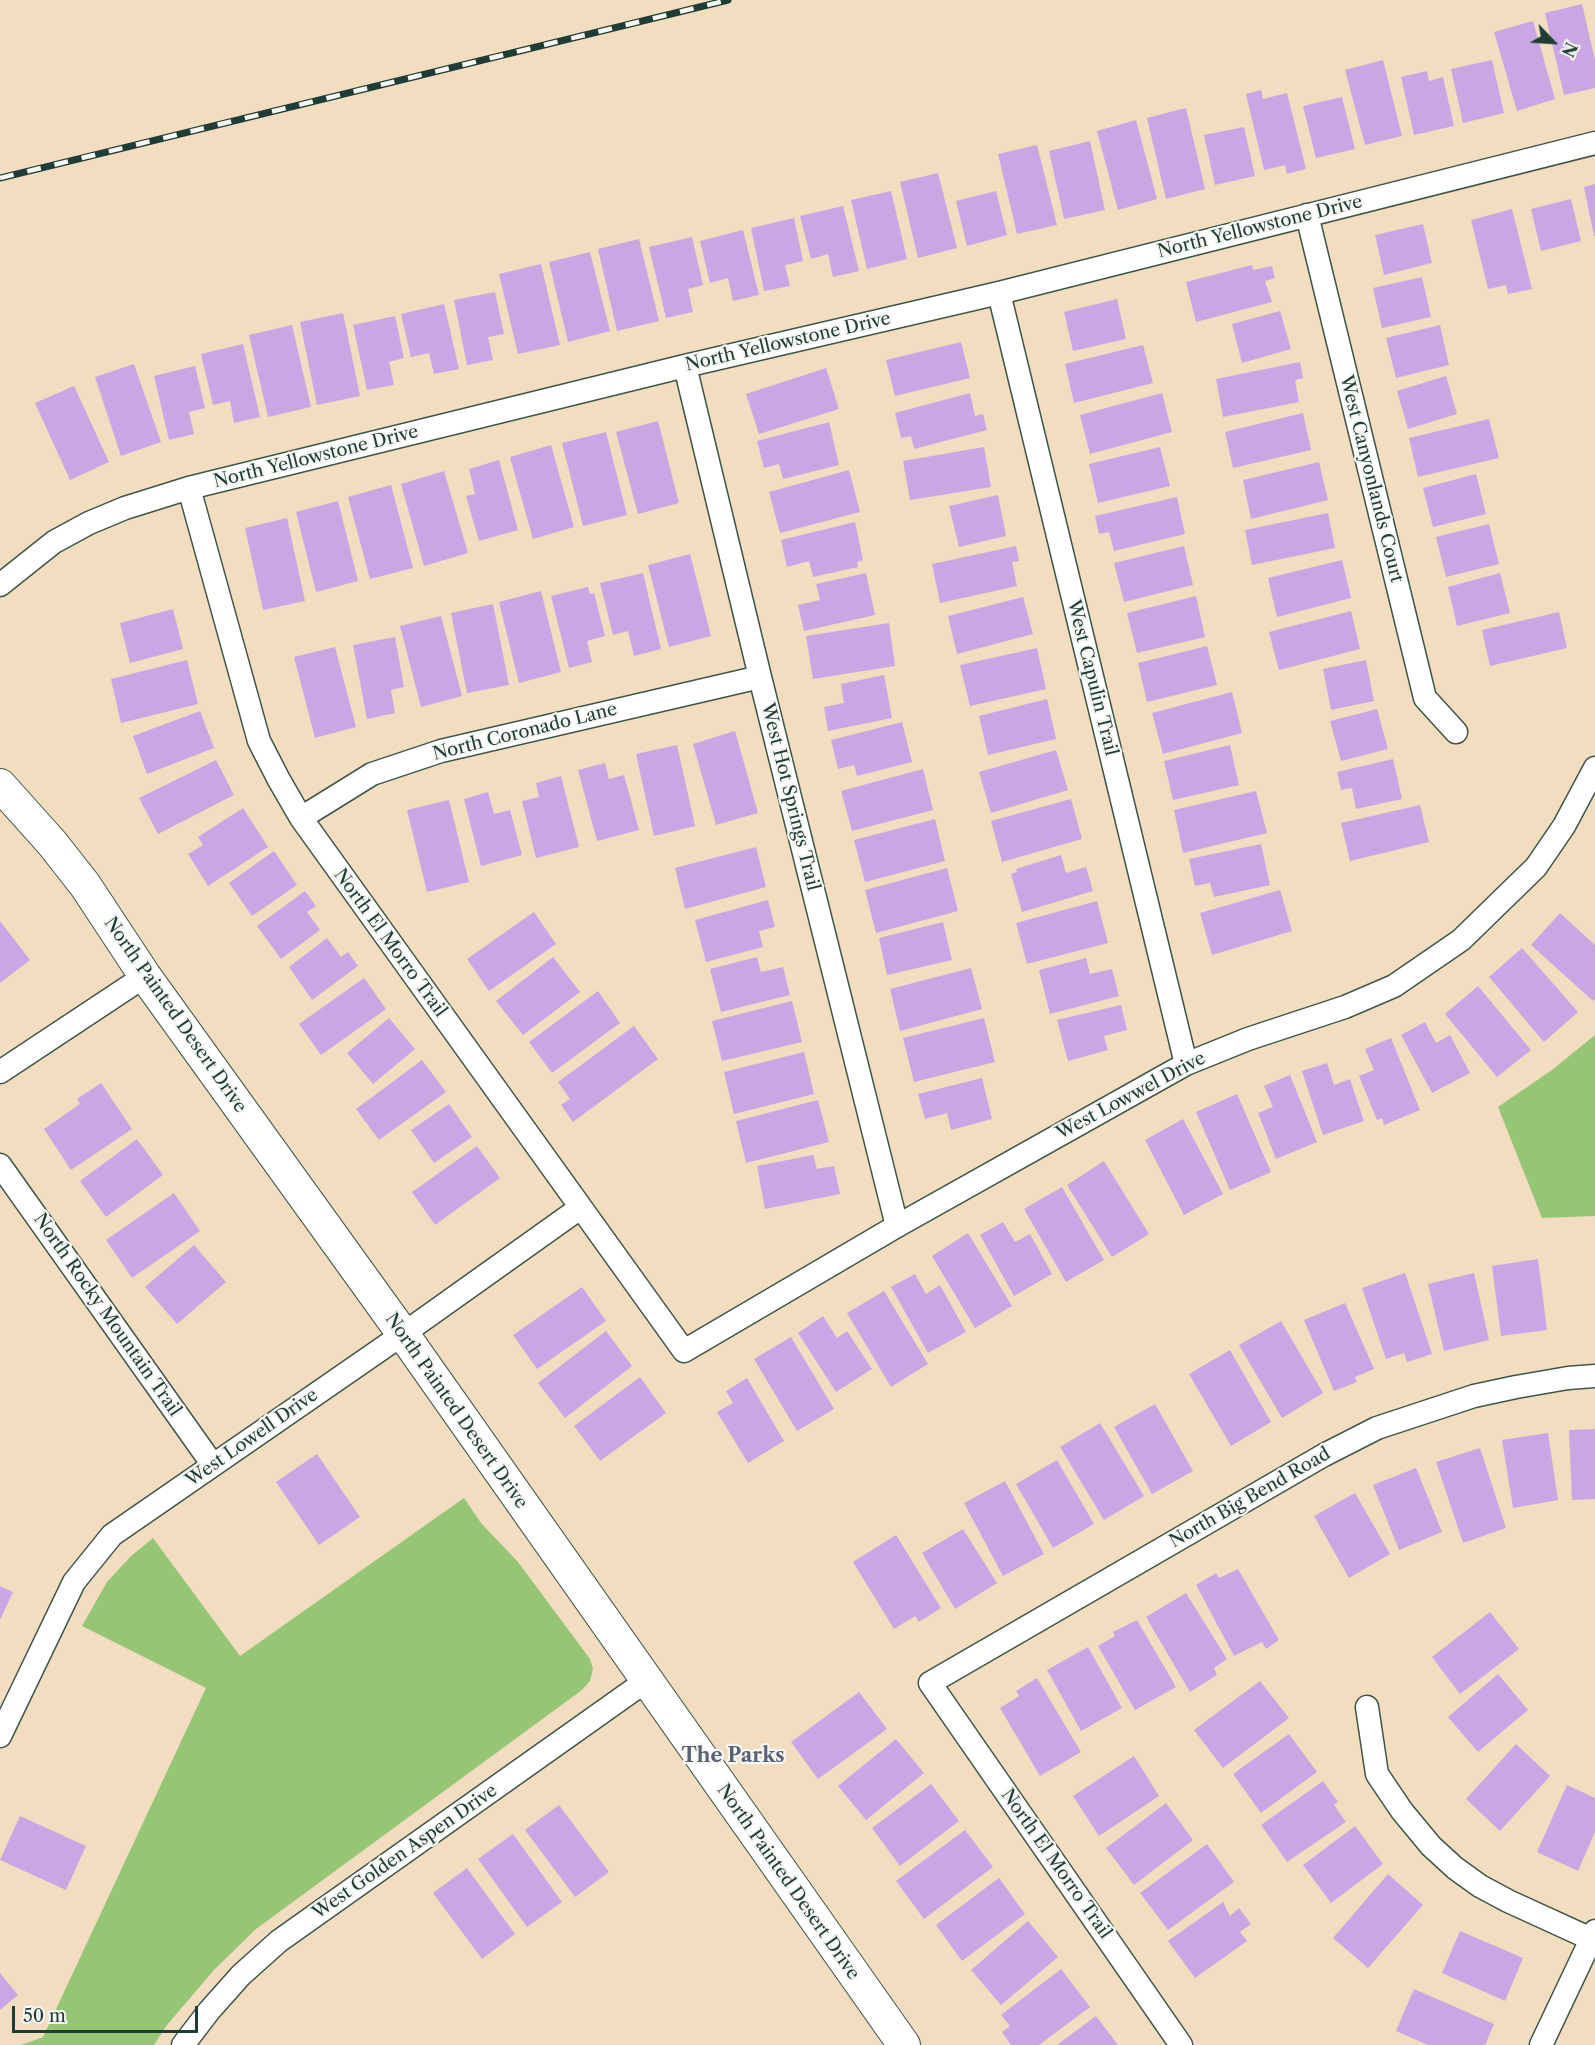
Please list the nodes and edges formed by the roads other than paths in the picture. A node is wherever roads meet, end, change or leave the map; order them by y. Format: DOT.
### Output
graph roads {
  1 [pos="1595,143"];
  2 [pos="1307,214"];
  3 [pos="999,293"];
  4 [pos="685,366"];
  5 [pos="189,488"];
  6 [pos="0,585"];
  7 [pos="760,677"];
  8 [pos="1456,732"];
  9 [pos="1595,768"];
  10 [pos="0,785"];
  11 [pos="301,818"];
  12 [pos="145,976"];
  13 [pos="1186,1064"];
  14 [pos="0,1072"];
  15 [pos="0,1165"];
  16 [pos="580,1208"];
  17 [pos="897,1226"];
  18 [pos="402,1334"];
  19 [pos="684,1351"];
  20 [pos="1595,1376"];
  21 [pos="213,1465"];
  22 [pos="646,1681"];
  23 [pos="930,1683"];
  24 [pos="1367,1707"];
  25 [pos="0,1736"];
  26 [pos="1593,1935"];
  27 [pos="183,2045"];
  28 [pos="904,2045"];
  29 [pos="1181,2045"];
  30 [pos="1540,2045"];
  1 -- 2 [label="street, North Yellowstone Drive"];
  2 -- 3 [label="street, North Yellowstone Drive"];
  2 -- 8 [label="street, West Canyonlands Court"];
  3 -- 4 [label="street, North Yellowstone Drive"];
  3 -- 13 [label="street, West Capulin Trail"];
  4 -- 5 [label="street, North Yellowstone Drive"];
  4 -- 7 [label="street, West Hot Springs Trail"];
  5 -- 6 [label="street, North Yellowstone Drive"];
  5 -- 11 [label="street, North El Morro Trail"];
  7 -- 11 [label="street, North Coronado Lane"];
  7 -- 17 [label="street, West Hot Springs Trail"];
  9 -- 13 [label="street, West Lowwel Drive"];
  10 -- 12 [label="street, North Painted Desert Drive"];
  11 -- 16 [label="street, North El Morro Trail"];
  12 -- 14 [label="street"];
  12 -- 18 [label="street, North Painted Desert Drive"];
  13 -- 17 [label="street, West Lowwel Drive"];
  15 -- 21 [label="street, North Rocky Mountain Trail"];
  16 -- 18 [label="street, West Lowell Drive"];
  16 -- 19 [label="street, North El Morro Trail"];
  17 -- 19 [label="street, West Lowwel Drive"];
  18 -- 21 [label="street, West Lowell Drive"];
  18 -- 22 [label="street, North Painted Desert Drive"];
  20 -- 23 [label="street, North Big Bend Road"];
  21 -- 25 [label="street, West Lowell Drive"];
  22 -- 27 [label="street, West Golden Aspen Drive"];
  22 -- 28 [label="street, North Painted Desert Drive"];
  23 -- 29 [label="street, North El Morro Trail"];
  24 -- 26 [label="street"];
  26 -- 30 [label="street"];
}
